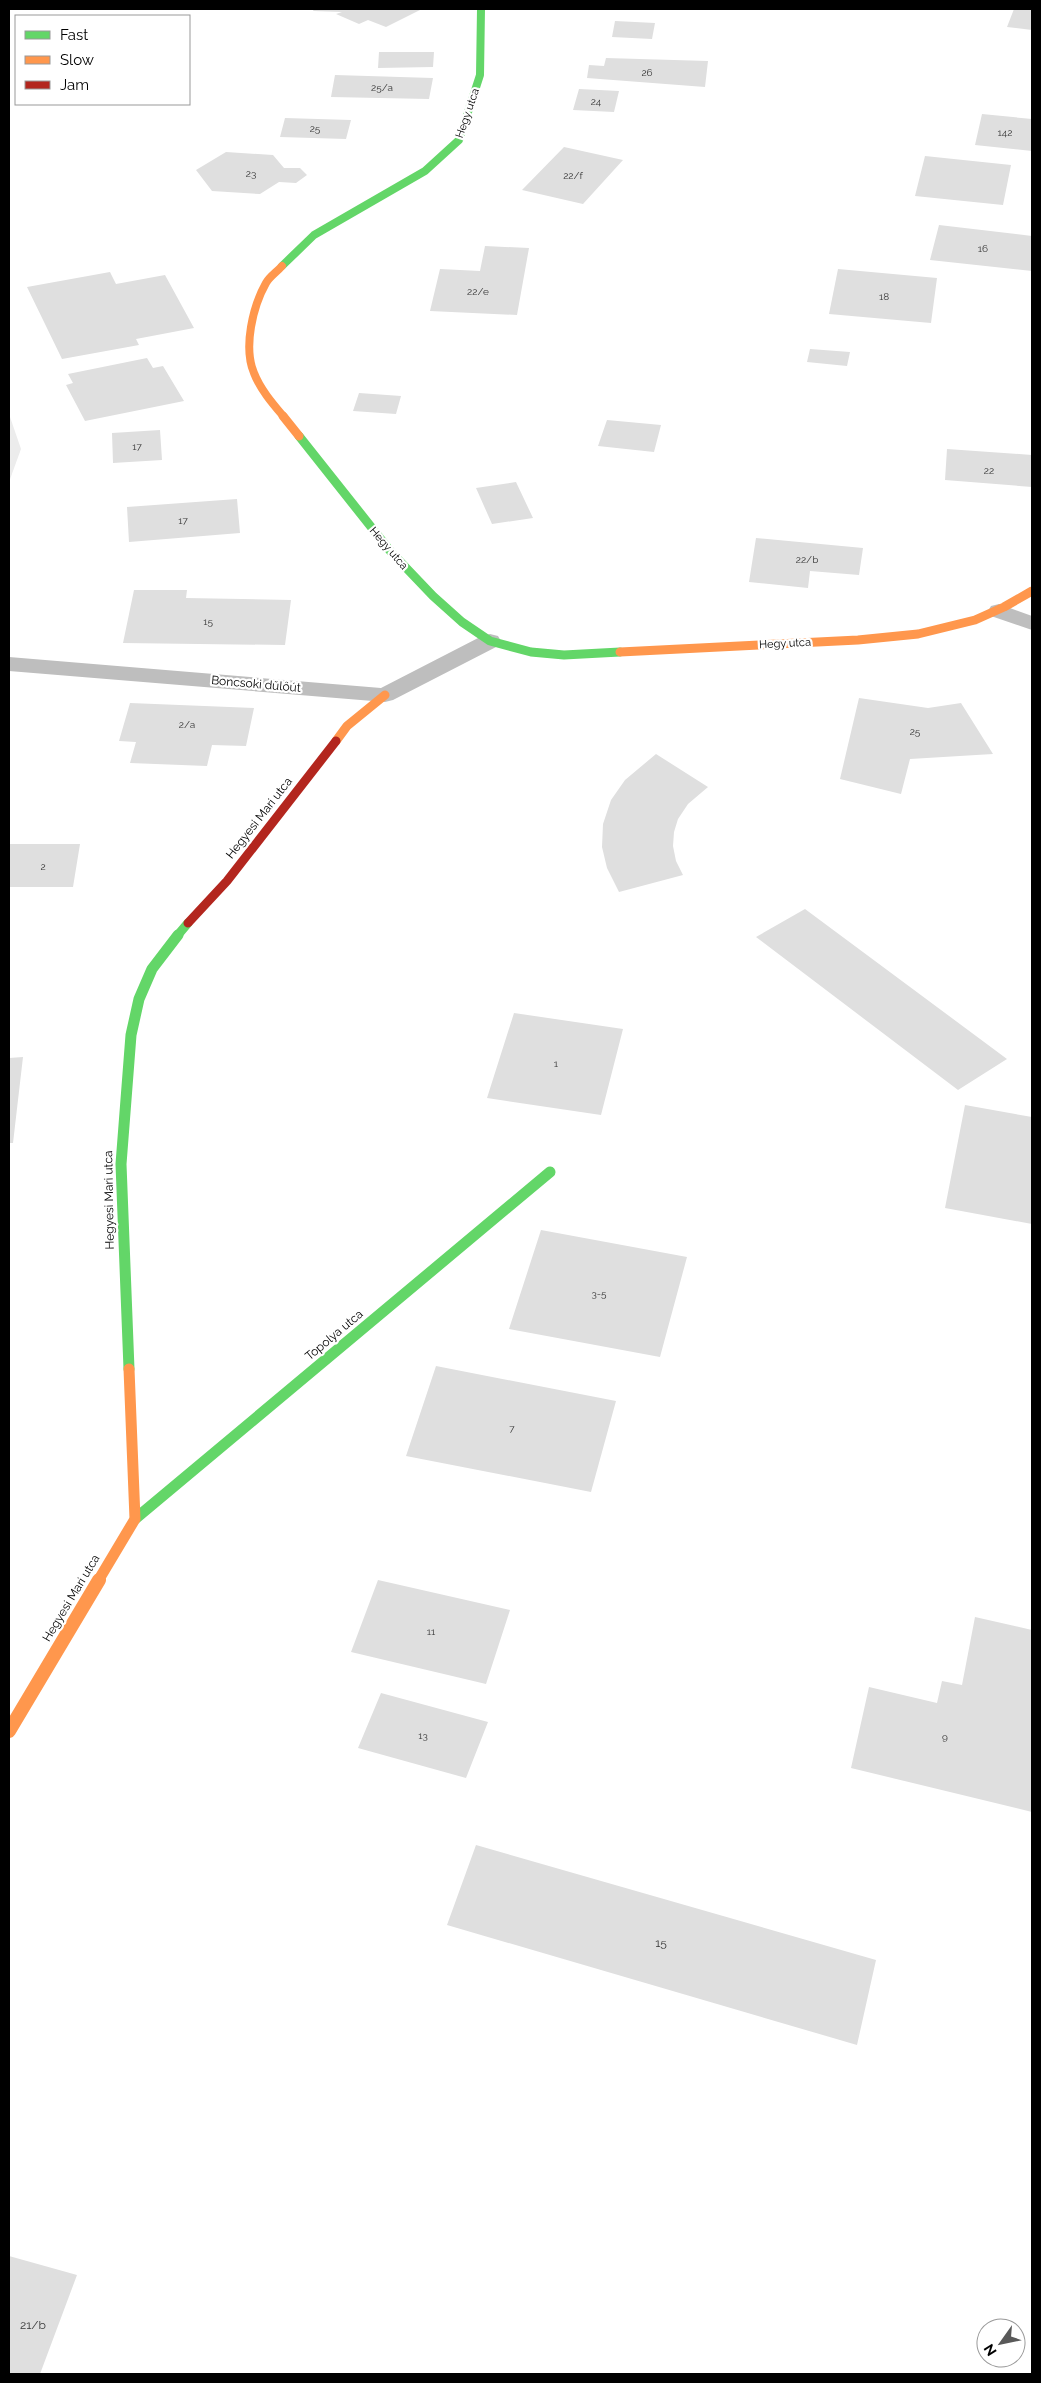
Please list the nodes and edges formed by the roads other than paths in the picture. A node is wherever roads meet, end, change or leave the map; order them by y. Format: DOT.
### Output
graph roads {
  1 [pos="481,9"];
  2 [pos="1032,591"];
  3 [pos="999,611"];
  4 [pos="1032,623"];
  5 [pos="490,641"];
  6 [pos="9,664"];
  7 [pos="385,694"];
  8 [pos="550,1172"];
  9 [pos="135,1519"];
  10 [pos="9,1731"];
  1 -- 5 [label="street, Hegy utca"];
  2 -- 3 [label="street, Hegy utca"];
  3 -- 4 [label="street"];
  3 -- 5 [label="street, Hegy utca"];
  5 -- 7 [label="street"];
  6 -- 7 [label="street, Boncsoki dűlőút"];
  7 -- 9 [label="street, Hegyesi Mari utca"];
  8 -- 9 [label="street, Topolya utca"];
  9 -- 10 [label="street, Hegyesi Mari utca"];
}
